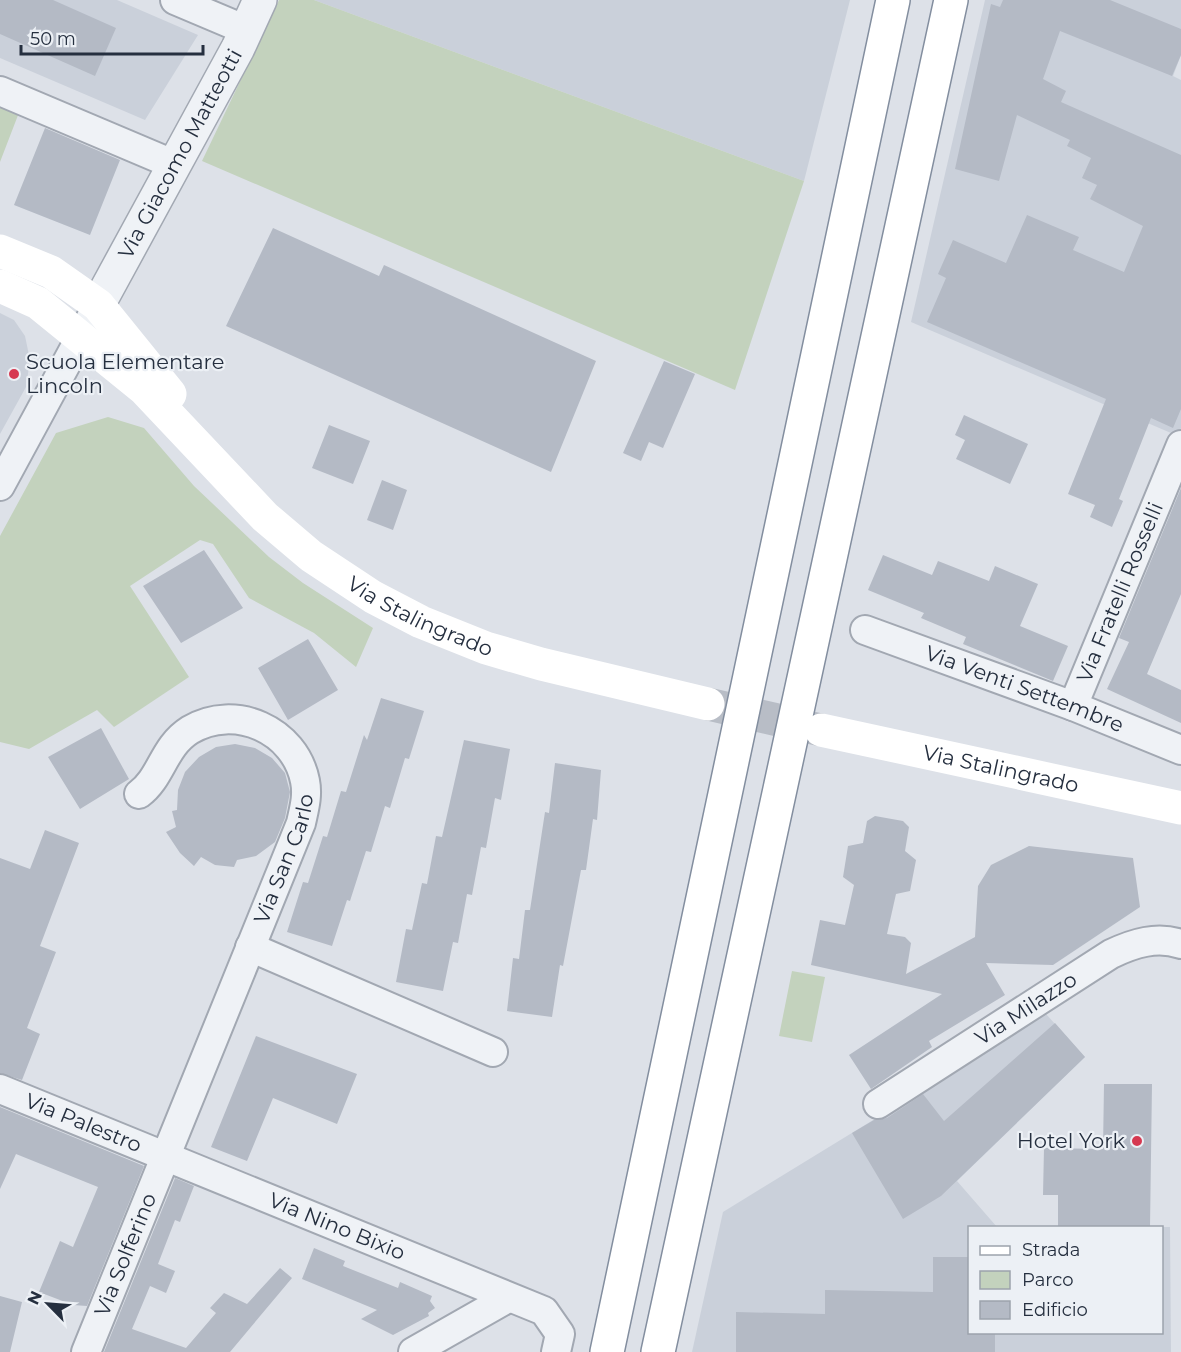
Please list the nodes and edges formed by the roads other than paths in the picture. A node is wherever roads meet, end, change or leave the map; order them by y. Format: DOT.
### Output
graph roads {
  1 [pos="175,0"];
  2 [pos="260,0"];
  3 [pos="894,0"];
  4 [pos="951,0"];
  5 [pos="200,6"];
  6 [pos="246,30"];
  7 [pos="0,91"];
  8 [pos="175,165"];
  9 [pos="0,251"];
  10 [pos="0,286"];
  11 [pos="98,305"];
  12 [pos="80,338"];
  13 [pos="188,433"];
  14 [pos="1181,446"];
  15 [pos="0,486"];
  16 [pos="865,630"];
  17 [pos="708,704"];
  18 [pos="1073,706"];
  19 [pos="821,730"];
  20 [pos="1181,750"];
  21 [pos="139,794"];
  22 [pos="1181,808"];
  23 [pos="1181,944"];
  24 [pos="250,947"];
  25 [pos="493,1052"];
  26 [pos="0,1089"];
  27 [pos="878,1104"];
  28 [pos="166,1157"];
  29 [pos="508,1298"];
  30 [pos="86,1352"];
  31 [pos="413,1352"];
  32 [pos="556,1352"];
  33 [pos="607,1352"];
  34 [pos="658,1352"];
  1 -- 5 [label="street"];
  2 -- 6 [label="street, Via Giacomo Matteotti"];
  3 -- 33 [label="main road"];
  4 -- 34 [label="main road"];
  5 -- 6 [label="street"];
  6 -- 8 [label="street, Via Giacomo Matteotti"];
  7 -- 8 [label="street"];
  8 -- 11 [label="street, Via Giacomo Matteotti"];
  9 -- 11 [label="main road, Via Stalingrado"];
  10 -- 12 [label="main road, Via Stalingrado"];
  11 -- 12 [label="street"];
  11 -- 13 [label="main road, Via Stalingrado"];
  12 -- 13 [label="main road, Via Stalingrado"];
  12 -- 15 [label="street"];
  13 -- 17 [label="main road, Via Stalingrado"];
  14 -- 18 [label="street, Via Fratelli Rosselli"];
  16 -- 18 [label="street, Via Venti Settembre"];
  18 -- 20 [label="street, Via Venti Settembre"];
  19 -- 22 [label="main road, Via Stalingrado"];
  21 -- 24 [label="street, Via San Carlo"];
  23 -- 27 [label="street, Via Milazzo"];
  24 -- 25 [label="street, Via San Carlo"];
  24 -- 28 [label="street, Via San Carlo"];
  26 -- 28 [label="street, Via Palestro"];
  28 -- 29 [label="street, Via Nino Bixio"];
  28 -- 30 [label="street, Via Solferino"];
  29 -- 31 [label="street"];
  29 -- 32 [label="street, Via Nino Bixio"];
}
